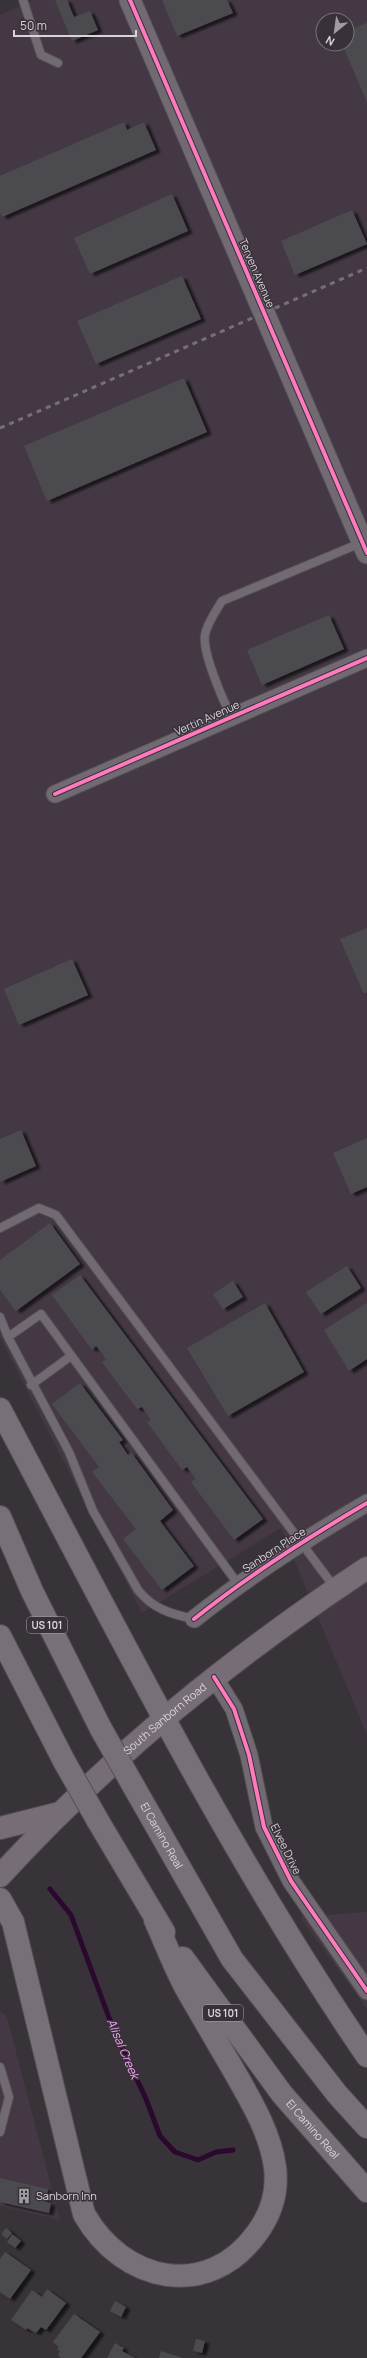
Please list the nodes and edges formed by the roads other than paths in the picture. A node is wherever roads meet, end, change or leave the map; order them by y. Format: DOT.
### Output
graph roads {
  1 [pos="23,0"];
  2 [pos="130,0"];
  3 [pos="58,62"];
  4 [pos="365,547"];
  5 [pos="367,658"];
  6 [pos="232,717"];
  7 [pos="55,794"];
  8 [pos="0,1228"];
  9 [pos="0,1317"];
  10 [pos="8,1337"];
  11 [pos="71,1356"];
  12 [pos="31,1384"];
  13 [pos="0,1409"];
  14 [pos="367,1502"];
  15 [pos="0,1517"];
  16 [pos="302,1542"];
  17 [pos="367,1568"];
  18 [pos="238,1584"];
  19 [pos="335,1588"];
  20 [pos="194,1619"];
  21 [pos="0,1636"];
  22 [pos="214,1677"];
  23 [pos="163,1718"];
  24 [pos="60,1813"];
  25 [pos="0,1828"];
  26 [pos="0,1876"];
  27 [pos="0,1899"];
  28 [pos="156,1920"];
  29 [pos="367,1991"];
  30 [pos="367,2056"];
  31 [pos="0,2067"];
  32 [pos="367,2127"];
  33 [pos="0,2132"];
  34 [pos="367,2191"];
  1 -- 3 [label="lane"];
  2 -- 4 [label="street, Terven Avenue"];
  4 -- 6 [label="lane"];
  5 -- 6 [label="street, Vertin Avenue"];
  6 -- 7 [label="street, Vertin Avenue"];
  8 -- 16 [label="lane"];
  9 -- 10 [label="lane"];
  10 -- 11 [label="lane"];
  10 -- 12 [label="lane"];
  11 -- 12 [label="lane"];
  11 -- 18 [label="lane"];
  12 -- 20 [label="lane"];
  13 -- 23 [label="highway"];
  14 -- 16 [label="street, Sanborn Place"];
  15 -- 32 [label="highway, El Camino Real / US 101, bridge"];
  16 -- 18 [label="street, Sanborn Place"];
  16 -- 19 [label="lane"];
  17 -- 19 [label="highway, South Sanborn Road"];
  18 -- 20 [label="street, Sanborn Place"];
  19 -- 22 [label="highway, South Sanborn Road"];
  21 -- 28 [label="highway, El Camino Real / US 101, bridge"];
  22 -- 23 [label="highway, South Sanborn Road"];
  22 -- 29 [label="street, Elvee Drive"];
  23 -- 24 [label="highway, South Sanborn Road"];
  23 -- 30 [label="highway"];
  24 -- 25 [label="highway"];
  24 -- 26 [label="highway, South Sanborn Road"];
  27 -- 28 [label="highway"];
  28 -- 34 [label="highway, El Camino Real / US 101"];
  31 -- 33 [label="lane"];
}
